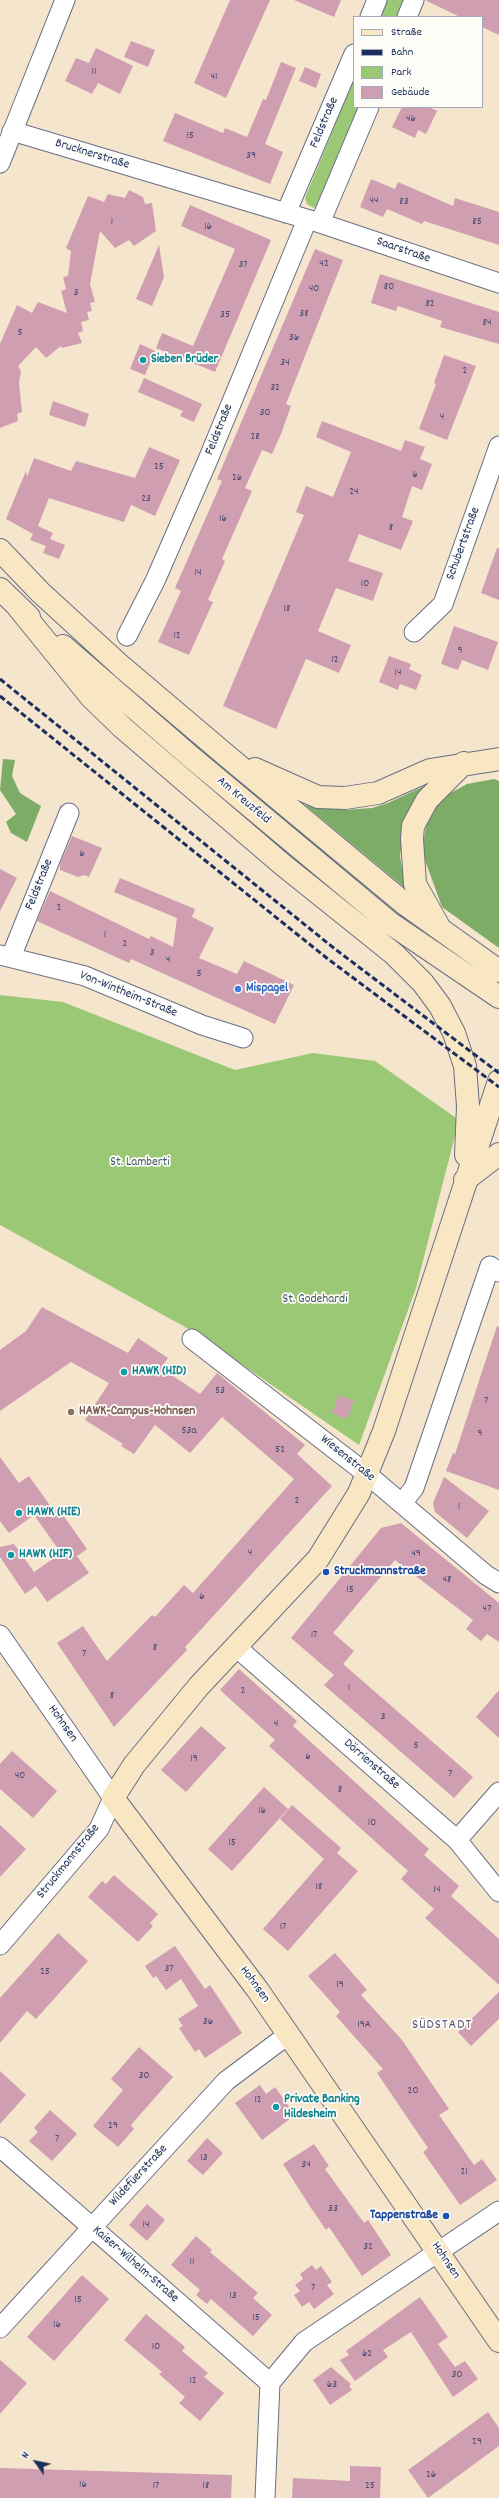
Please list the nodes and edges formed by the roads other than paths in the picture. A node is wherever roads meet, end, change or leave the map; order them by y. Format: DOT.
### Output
graph roads {
  1 [pos="65,0"];
  2 [pos="377,0"];
  3 [pos="414,0"];
  4 [pos="370,16"];
  5 [pos="407,16"];
  6 [pos="353,56"];
  7 [pos="369,108"];
  8 [pos="12,131"];
  9 [pos="0,163"];
  10 [pos="286,213"];
  11 [pos="314,221"];
  12 [pos="499,283"];
  13 [pos="499,446"];
  14 [pos="0,550"];
  15 [pos="0,589"];
  16 [pos="18,607"];
  17 [pos="414,632"];
  18 [pos="127,636"];
  19 [pos="226,756"];
  20 [pos="499,760"];
  21 [pos="464,763"];
  22 [pos="69,812"];
  23 [pos="444,933"];
  24 [pos="5,956"];
  25 [pos="499,971"];
  26 [pos="499,997"];
  27 [pos="243,1038"];
  28 [pos="499,1081"];
  29 [pos="499,1154"];
  30 [pos="465,1180"];
  31 [pos="494,1269"];
  32 [pos="192,1339"];
  33 [pos="368,1475"];
  34 [pos="402,1504"];
  35 [pos="499,1583"];
  36 [pos="0,1635"];
  37 [pos="234,1646"];
  38 [pos="499,1792"];
  39 [pos="113,1798"];
  40 [pos="457,1840"];
  41 [pos="499,1892"];
  42 [pos="0,1944"];
  43 [pos="289,2034"];
  44 [pos="0,2147"];
  45 [pos="499,2211"];
  46 [pos="91,2227"];
  47 [pos="438,2251"];
  48 [pos="0,2328"];
  49 [pos="499,2341"];
  50 [pos="270,2383"];
  51 [pos="265,2498"];
  1 -- 8 [label="street"];
  2 -- 4 [label="street"];
  3 -- 5 [label="street"];
  6 -- 10 [label="street, Feldstraße"];
  7 -- 11 [label="street, Feldstraße"];
  8 -- 9 [label="street"];
  8 -- 10 [label="street, Brucknerstraße"];
  10 -- 11 [label="street, Brucknerstraße"];
  11 -- 12 [label="street, Saarstraße"];
  11 -- 18 [label="street, Feldstraße"];
  13 -- 17 [label="street, Schubertstraße"];
  14 -- 19 [label="main road, Am Kreuzfeld"];
  15 -- 16 [label="main road, Am Kreuzfeld"];
  16 -- 26 [label="main road, Am Kreuzfeld"];
  16 -- 30 [label="main road"];
  19 -- 21 [label="main road"];
  19 -- 23 [label="main road, Am Kreuzfeld"];
  20 -- 21 [label="main road"];
  21 -- 23 [label="main road"];
  22 -- 24 [label="street, Feldstraße"];
  23 -- 25 [label="main road, Am Kreuzfeld"];
  24 -- 27 [label="street, Von-Wintheim-Straße"];
  28 -- 30 [label="main road"];
  29 -- 30 [label="main road"];
  30 -- 33 [label="main road, Struckmannstraße"];
  31 -- 34 [label="street"];
  32 -- 33 [label="street, Wiesenstraße"];
  33 -- 34 [label="street, Wiesenstraße"];
  33 -- 37 [label="main road, Struckmannstraße"];
  34 -- 35 [label="street, Wiesenstraße"];
  36 -- 39 [label="street, Hohnsen"];
  37 -- 39 [label="main road, Struckmannstraße"];
  37 -- 40 [label="street, Dörrienstraße"];
  38 -- 40 [label="street"];
  39 -- 42 [label="street, Struckmannstraße"];
  39 -- 43 [label="main road, Hohnsen"];
  40 -- 41 [label="street, Dörrienstraße"];
  43 -- 46 [label="street, Wildefüerstraße"];
  43 -- 47 [label="main road, Hohnsen"];
  44 -- 46 [label="street, Kaiser-Wilhelm-Straße"];
  45 -- 47 [label="street"];
  46 -- 48 [label="street, Wildefüerstraße"];
  46 -- 50 [label="street, Kaiser-Wilhelm-Straße"];
  47 -- 49 [label="main road, Hohnsen"];
  47 -- 50 [label="street"];
  50 -- 51 [label="street"];
}
